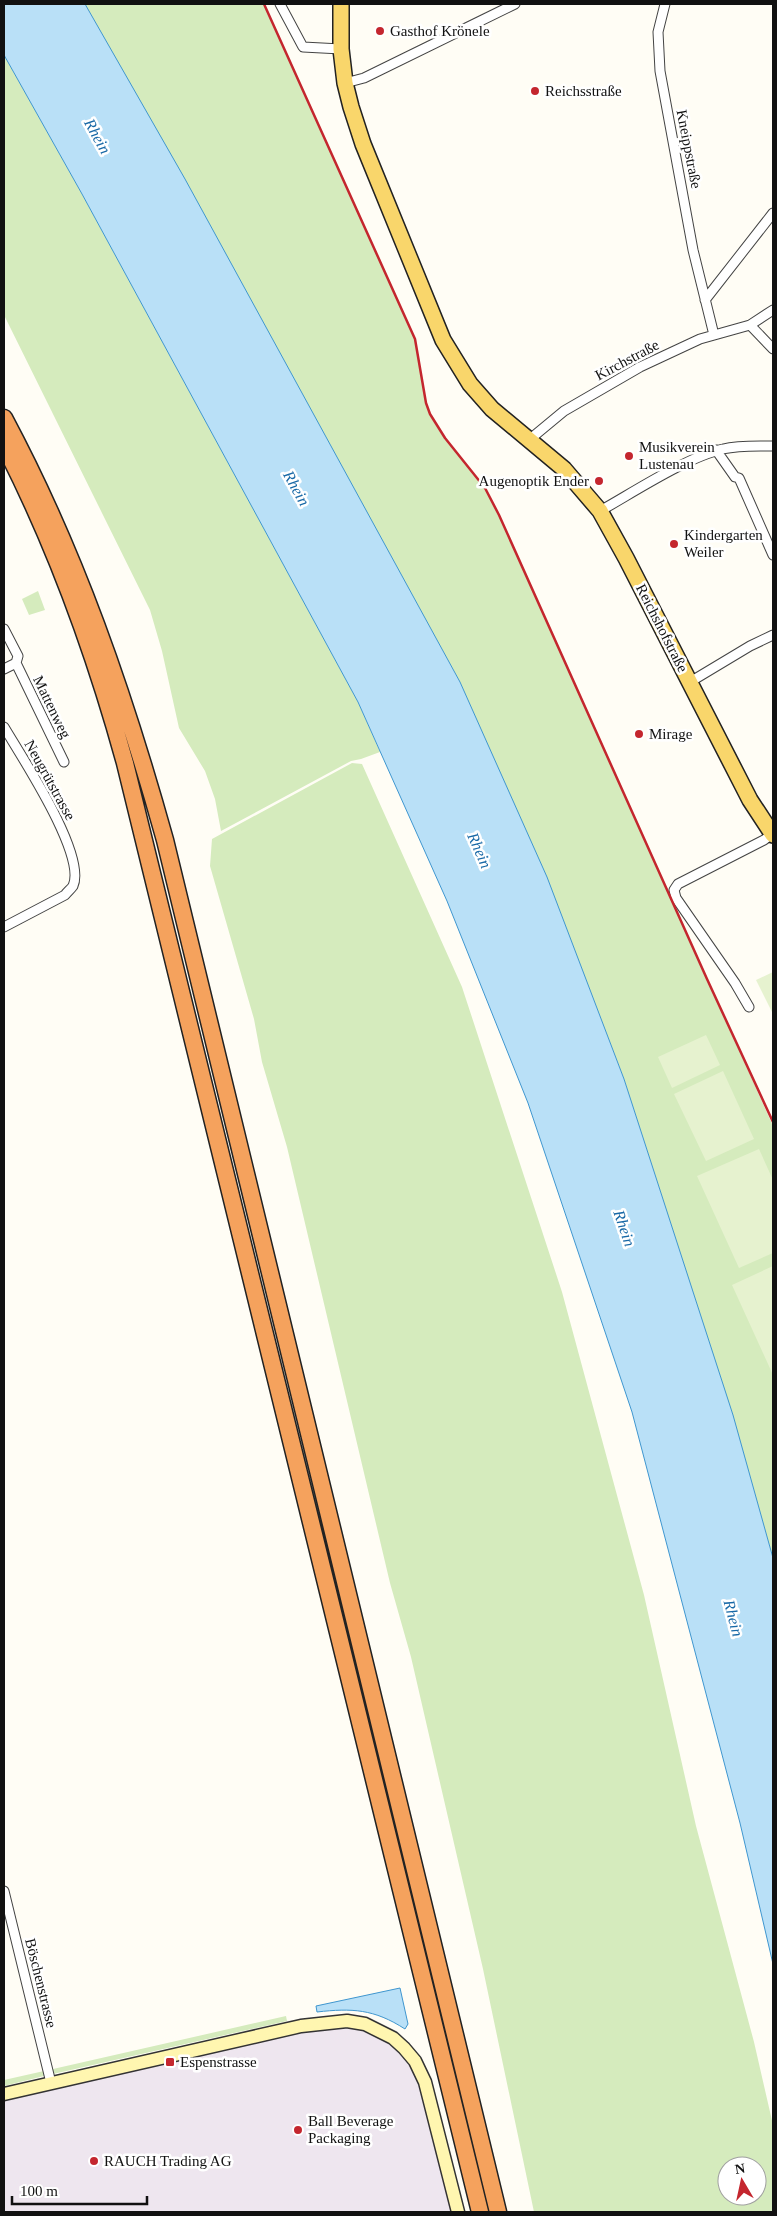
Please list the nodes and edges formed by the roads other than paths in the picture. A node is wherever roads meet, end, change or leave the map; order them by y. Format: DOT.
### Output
graph roads {
  1 [pos="280,4"];
  2 [pos="341,4"];
  3 [pos="516,4"];
  4 [pos="665,4"];
  5 [pos="341,49"];
  6 [pos="345,83"];
  7 [pos="773,213"];
  8 [pos="705,300"];
  9 [pos="773,310"];
  10 [pos="750,325"];
  11 [pos="714,335"];
  12 [pos="773,350"];
  13 [pos="4,418"];
  14 [pos="529,440"];
  15 [pos="4,445"];
  16 [pos="773,446"];
  17 [pos="716,450"];
  18 [pos="600,511"];
  19 [pos="773,555"];
  20 [pos="4,629"];
  21 [pos="773,634"];
  22 [pos="16,664"];
  23 [pos="4,669"];
  24 [pos="690,682"];
  25 [pos="4,727"];
  26 [pos="64,762"];
  27 [pos="771,829"];
  28 [pos="4,927"];
  29 [pos="749,1007"];
  30 [pos="4,1891"];
  31 [pos="52,2083"];
  32 [pos="4,2094"];
  33 [pos="458,2212"];
  34 [pos="480,2212"];
  35 [pos="498,2212"];
  1 -- 5 [label="street"];
  2 -- 5 [label="main road"];
  3 -- 6 [label="street"];
  4 -- 8 [label="street, Kneippstraße"];
  5 -- 6 [label="main road"];
  6 -- 14 [label="main road"];
  7 -- 8 [label="street"];
  8 -- 11 [label="street, Kneippstraße"];
  9 -- 10 [label="street, Kirchstraße"];
  10 -- 11 [label="street, Kirchstraße"];
  10 -- 12 [label="street"];
  11 -- 14 [label="street, Kirchstraße"];
  13 -- 35 [label="highway"];
  14 -- 18 [label="main road, Reichshofstraße"];
  15 -- 34 [label="highway"];
  16 -- 17 [label="street"];
  17 -- 18 [label="street"];
  17 -- 19 [label="street"];
  18 -- 24 [label="main road, Reichshofstraße"];
  20 -- 22 [label="street, Mattenweg"];
  21 -- 24 [label="street"];
  22 -- 23 [label="street"];
  22 -- 26 [label="street, Mattenweg"];
  24 -- 27 [label="main road, Reichshofstraße"];
  25 -- 28 [label="street, Neugrütstrasse"];
  27 -- 29 [label="street, Reichshofstraße"];
  30 -- 31 [label="street, Böschenstrasse"];
  31 -- 32 [label="street"];
  31 -- 33 [label="street"];
}
